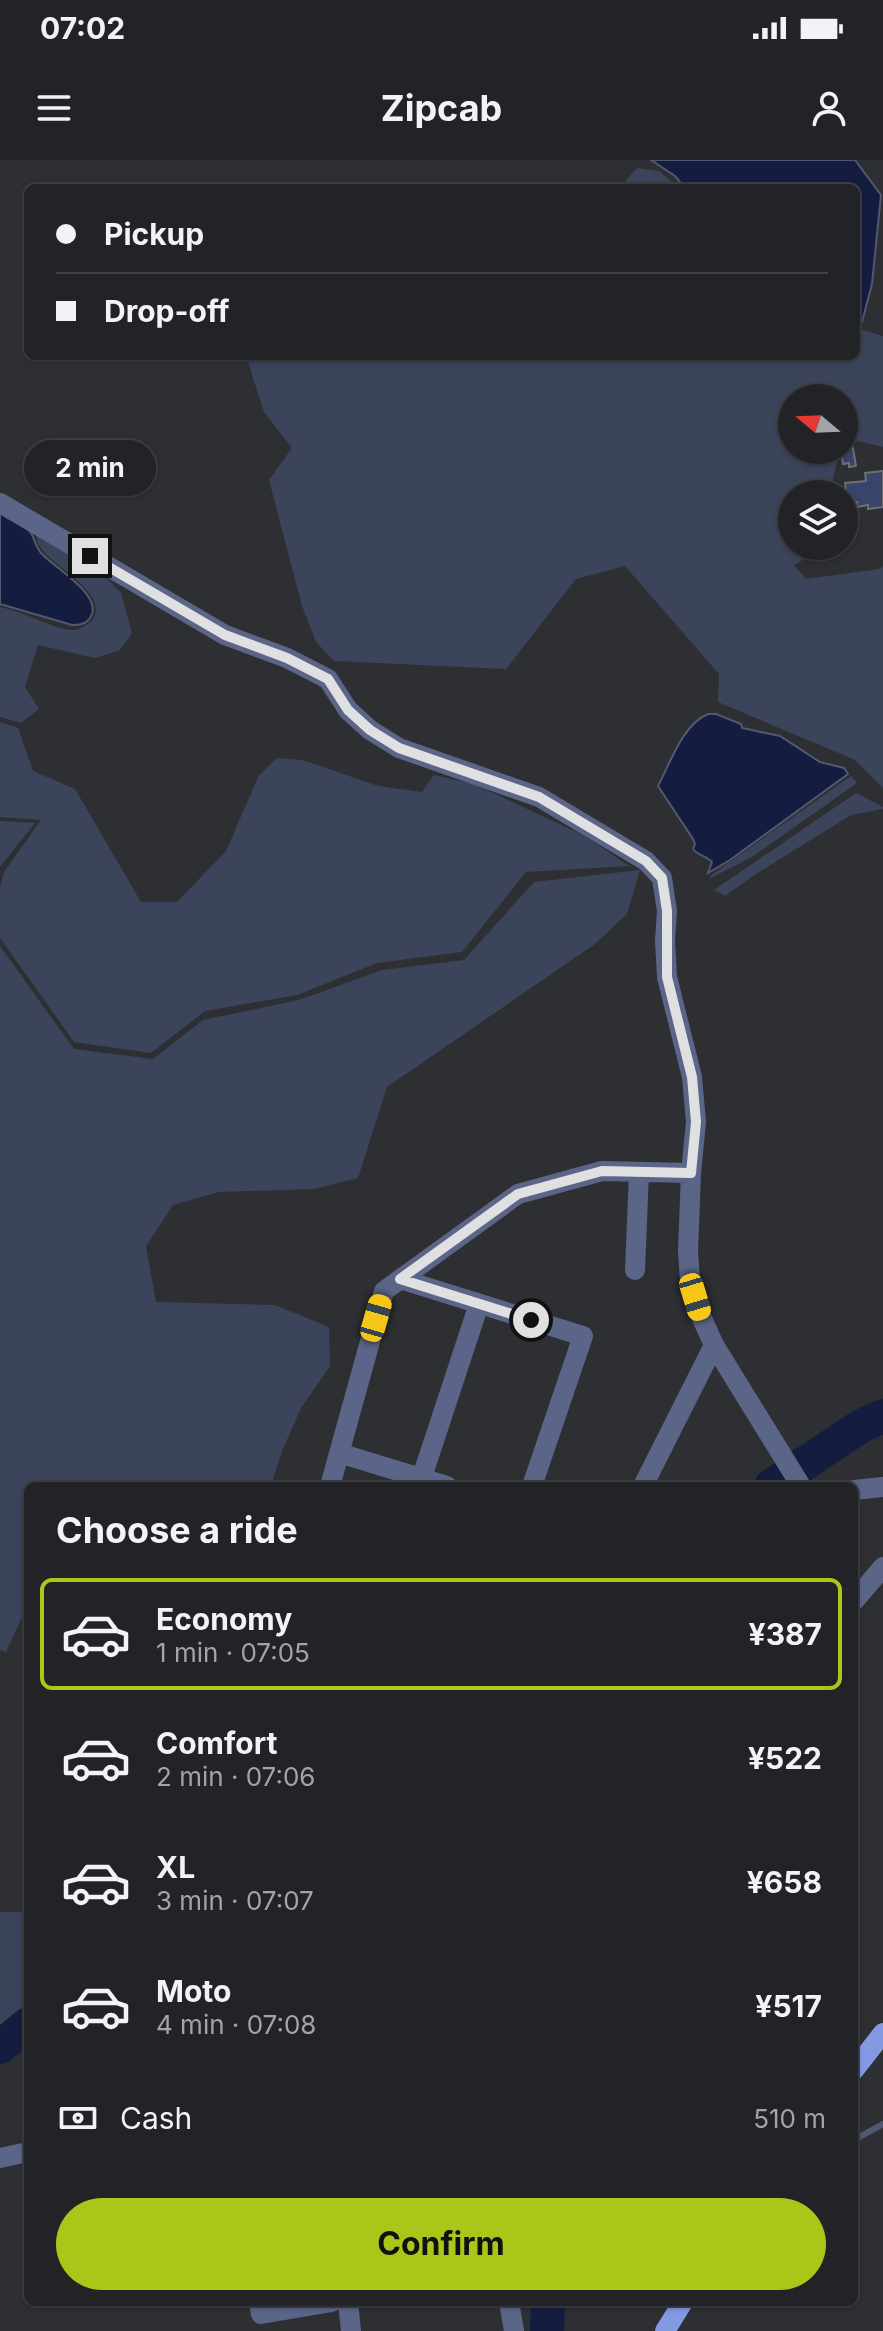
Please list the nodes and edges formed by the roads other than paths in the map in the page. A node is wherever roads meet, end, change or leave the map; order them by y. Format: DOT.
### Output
graph roads {
  1 [pos="0,503"];
  2 [pos="639,1173"];
  3 [pos="691,1173"];
  4 [pos="635,1270"];
  5 [pos="400,1279"];
  6 [pos="479,1304"];
  7 [pos="714,1345"];
  8 [pos="339,1453"];
  9 [pos="331,1482"];
  10 [pos="421,1482"];
  11 [pos="533,1482"];
  12 [pos="645,1482"];
  13 [pos="798,1482"];
  14 [pos="883,1487"];
  15 [pos="858,1490"];
  16 [pos="883,1567"];
  17 [pos="858,1596"];
  18 [pos="883,2033"];
  19 [pos="858,2065"];
  20 [pos="24,2153"];
  21 [pos="0,2158"];
  22 [pos="260,2306"];
  23 [pos="308,2306"];
  24 [pos="348,2306"];
  25 [pos="510,2306"];
  26 [pos="681,2306"];
  27 [pos="351,2331"];
  28 [pos="514,2331"];
  29 [pos="665,2331"];
  1 -- 3 [label="street"];
  2 -- 3 [label="street"];
  2 -- 4 [label="street"];
  2 -- 5 [label="street"];
  3 -- 7 [label="street"];
  5 -- 6 [label="street"];
  5 -- 8 [label="street"];
  6 -- 10 [label="street"];
  6 -- 11 [label="street"];
  7 -- 12 [label="street"];
  7 -- 13 [label="street"];
  8 -- 9 [label="street"];
  8 -- 10 [label="street"];
  14 -- 15 [label="street"];
  16 -- 17 [label="street"];
  18 -- 19 [label="main road"];
  20 -- 21 [label="street"];
  22 -- 23 [label="street"];
  24 -- 27 [label="street"];
  25 -- 28 [label="street"];
  26 -- 29 [label="main road"];
}
